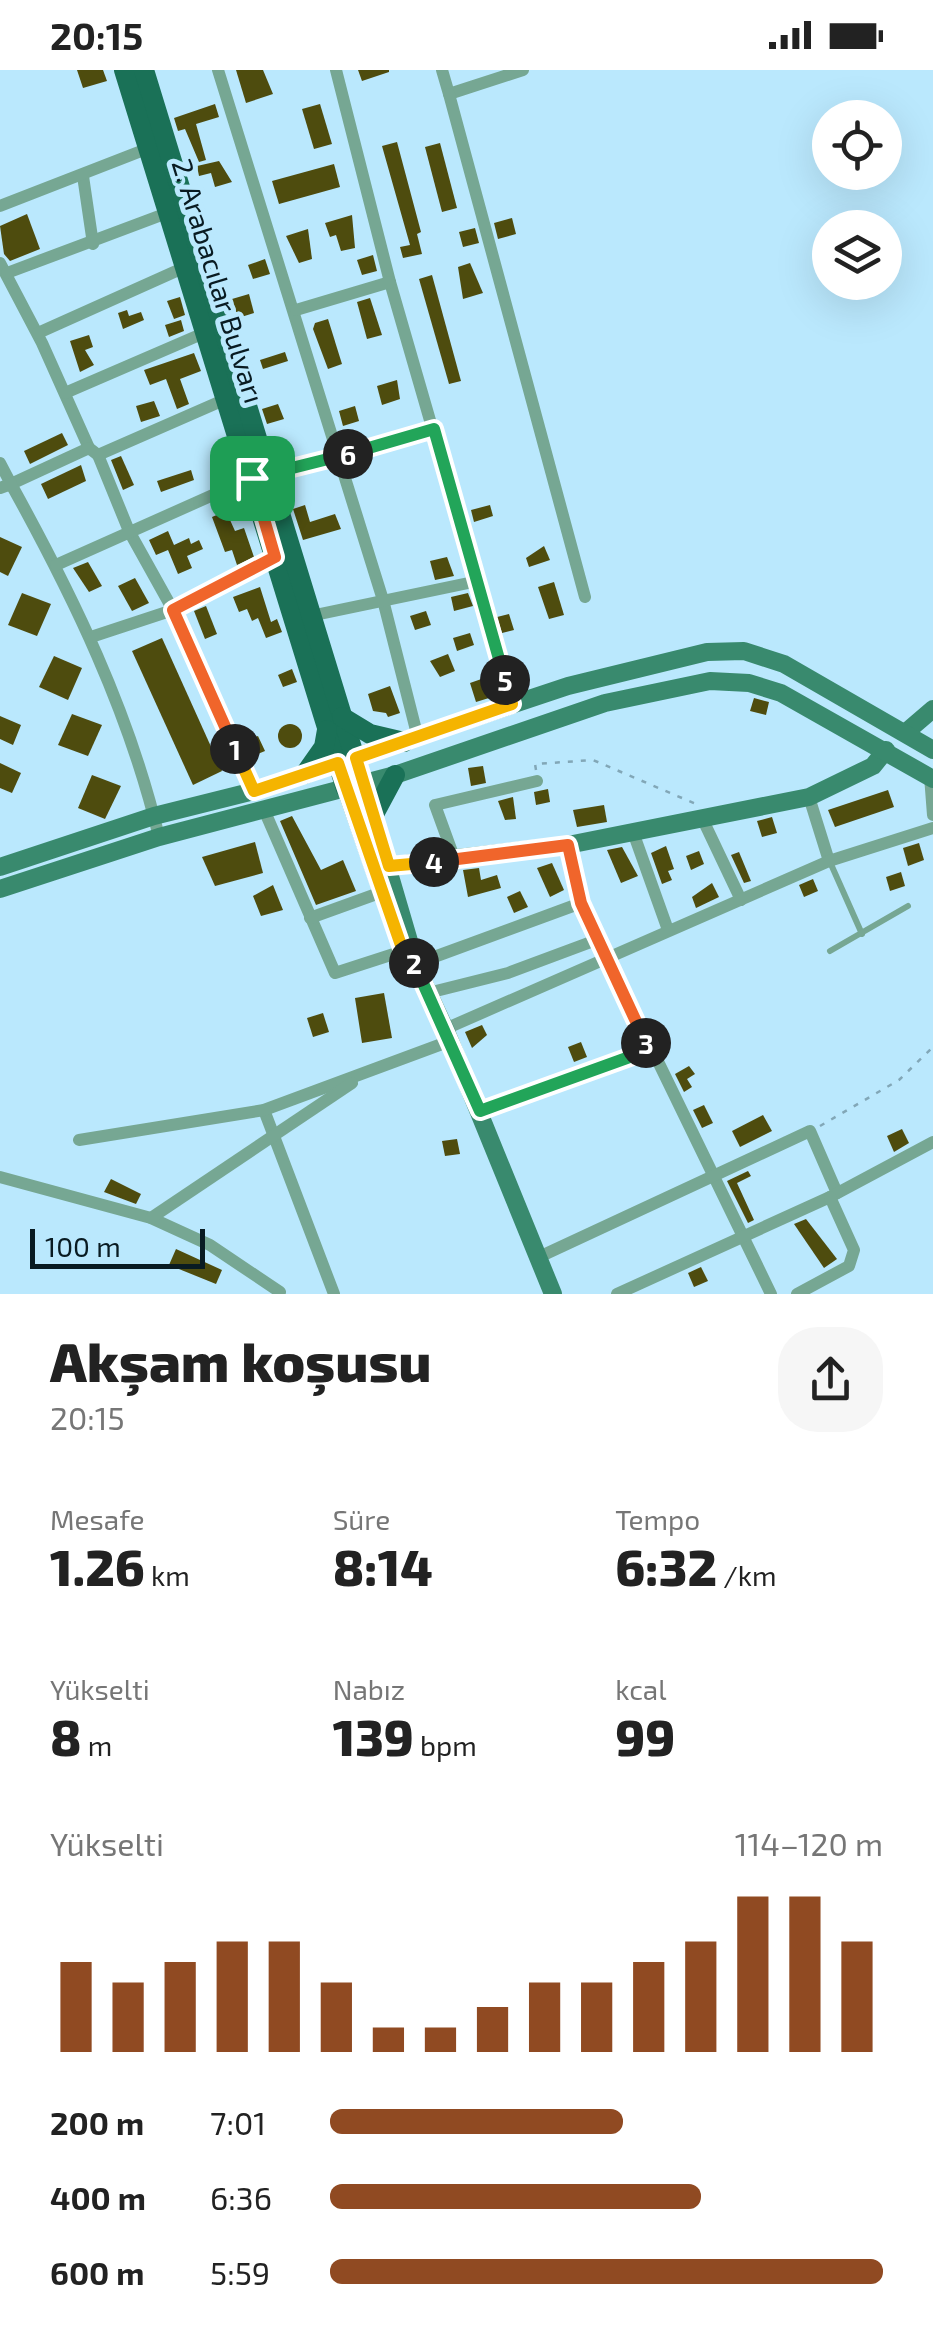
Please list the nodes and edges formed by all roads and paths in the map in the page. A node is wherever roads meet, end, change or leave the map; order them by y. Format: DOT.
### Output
graph roads {
  1 [pos="124,70"];
  2 [pos="144,70"];
  3 [pos="218,70"];
  4 [pos="336,70"];
  5 [pos="442,70"];
  6 [pos="523,70"];
  7 [pos="449,94"];
  8 [pos="148,148"];
  9 [pos="83,176"];
  10 [pos="0,206"];
  11 [pos="168,212"];
  12 [pos="93,244"];
  13 [pos="3,268"];
  14 [pos="183,268"];
  15 [pos="390,282"];
  16 [pos="296,310"];
  17 [pos="38,333"];
  18 [pos="204,333"];
  19 [pos="65,393"];
  20 [pos="226,399"];
  21 [pos="434,429"];
  22 [pos="93,452"];
  23 [pos="339,456"];
  24 [pos="0,462"];
  25 [pos="259,477"];
  26 [pos="5,486"];
  27 [pos="129,531"];
  28 [pos="275,557"];
  29 [pos="56,565"];
  30 [pos="478,580"];
  31 [pos="585,597"];
  32 [pos="384,600"];
  33 [pos="173,610"];
  34 [pos="315,615"];
  35 [pos="91,637"];
  36 [pos="512,704"];
  37 [pos="933,709"];
  38 [pos="335,722"];
  39 [pos="905,733"];
  40 [pos="411,740"];
  41 [pos="886,750"];
  42 [pos="933,750"];
  43 [pos="347,760"];
  44 [pos="305,774"];
  45 [pos="395,774"];
  46 [pos="931,777"];
  47 [pos="537,781"];
  48 [pos="355,786"];
  49 [pos="254,791"];
  50 [pos="314,798"];
  51 [pos="809,798"];
  52 [pos="265,812"];
  53 [pos="933,815"];
  54 [pos="154,816"];
  55 [pos="722,816"];
  56 [pos="365,818"];
  57 [pos="702,820"];
  58 [pos="933,828"];
  59 [pos="634,832"];
  60 [pos="159,837"];
  61 [pos="568,845"];
  62 [pos="456,860"];
  63 [pos="829,860"];
  64 [pos="0,866"];
  65 [pos="389,866"];
  66 [pos="0,889"];
  67 [pos="382,892"];
  68 [pos="741,900"];
  69 [pos="581,903"];
  70 [pos="908,906"];
  71 [pos="310,918"];
  72 [pos="668,930"];
  73 [pos="862,934"];
  74 [pos="599,939"];
  75 [pos="830,951"];
  76 [pos="409,958"];
  77 [pos="609,960"];
  78 [pos="428,993"];
  79 [pos="448,1035"];
  80 [pos="933,1047"];
  81 [pos="649,1050"];
  82 [pos="366,1072"];
  83 [pos="264,1110"];
  84 [pos="480,1111"];
  85 [pos="810,1132"];
  86 [pos="80,1140"];
  87 [pos="272,1140"];
  88 [pos="933,1142"];
  89 [pos="716,1176"];
  90 [pos="0,1177"];
  91 [pos="833,1195"];
  92 [pos="151,1218"];
  93 [pos="744,1236"];
  94 [pos="539,1256"];
  95 [pos="280,1292"];
  96 [pos="334,1294"];
  97 [pos="553,1294"];
  98 [pos="617,1294"];
  99 [pos="771,1294"];
  100 [pos="798,1294"];
  1 -- 8 [label="main road, 2. Arabacılar Bulvarı"];
  2 -- 25 [label="main road"];
  3 -- 16 [label="street"];
  4 -- 15 [label="street"];
  5 -- 7 [label="street"];
  6 -- 7 [label="street"];
  7 -- 31 [label="street"];
  8 -- 9 [label="street"];
  8 -- 11 [label="main road, 2. Arabacılar Bulvarı"];
  9 -- 10 [label="street"];
  9 -- 12 [label="street"];
  11 -- 12 [label="street"];
  11 -- 14 [label="main road, 2. Arabacılar Bulvarı"];
  12 -- 13 [label="street"];
  13 -- 17 [label="street"];
  14 -- 17 [label="street"];
  14 -- 18 [label="main road, 2. Arabacılar Bulvarı"];
  15 -- 16 [label="street"];
  15 -- 21 [label="street"];
  16 -- 23 [label="street"];
  17 -- 19 [label="street"];
  18 -- 19 [label="street"];
  18 -- 20 [label="main road, 2. Arabacılar Bulvarı"];
  19 -- 22 [label="street"];
  20 -- 22 [label="street"];
  20 -- 25 [label="main road, 2. Arabacılar Bulvarı"];
  21 -- 23 [label="street"];
  21 -- 30 [label="street"];
  22 -- 26 [label="street"];
  22 -- 27 [label="street"];
  23 -- 25 [label="street"];
  23 -- 32 [label="street"];
  24 -- 26 [label="street"];
  25 -- 27 [label="street"];
  25 -- 28 [label="main road, 2. Arabacılar Bulvarı"];
  25 -- 38 [label="main road"];
  26 -- 29 [label="street"];
  27 -- 29 [label="street"];
  27 -- 33 [label="street"];
  28 -- 33 [label="street"];
  28 -- 38 [label="main road, 2. Arabacılar Bulvarı"];
  29 -- 35 [label="street"];
  30 -- 32 [label="street"];
  30 -- 36 [label="street"];
  32 -- 34 [label="street"];
  32 -- 40 [label="street"];
  33 -- 35 [label="street"];
  33 -- 49 [label="street"];
  35 -- 54 [label="street"];
  36 -- 39 [label="street"];
  36 -- 40 [label="street"];
  37 -- 39 [label="street"];
  38 -- 40 [label="main road"];
  38 -- 43 [label="main road"];
  38 -- 44 [label="main road"];
  39 -- 42 [label="street"];
  40 -- 43 [label="street"];
  41 -- 45 [label="street"];
  41 -- 46 [label="street"];
  41 -- 51 [label="street"];
  43 -- 44 [label="street"];
  43 -- 48 [label="main road"];
  44 -- 49 [label="street"];
  45 -- 48 [label="street"];
  45 -- 56 [label="main road"];
  46 -- 53 [label="street"];
  47 -- 55 [label="path"];
  47 -- 62 [label="street"];
  48 -- 50 [label="street"];
  48 -- 56 [label="street"];
  49 -- 54 [label="street"];
  50 -- 52 [label="street"];
  50 -- 56 [label="street"];
  51 -- 55 [label="street"];
  51 -- 63 [label="street"];
  52 -- 60 [label="street"];
  52 -- 71 [label="street"];
  54 -- 60 [label="street"];
  54 -- 64 [label="street"];
  55 -- 57 [label="street"];
  56 -- 65 [label="street"];
  56 -- 67 [label="street"];
  57 -- 59 [label="street"];
  57 -- 68 [label="street"];
  58 -- 63 [label="street"];
  59 -- 61 [label="street"];
  59 -- 72 [label="street"];
  60 -- 66 [label="street"];
  61 -- 62 [label="street"];
  61 -- 69 [label="street"];
  62 -- 65 [label="street"];
  63 -- 68 [label="street"];
  63 -- 73 [label="lane"];
  65 -- 76 [label="street"];
  67 -- 71 [label="street"];
  67 -- 76 [label="street"];
  68 -- 72 [label="street"];
  69 -- 74 [label="street"];
  69 -- 76 [label="street"];
  70 -- 73 [label="lane"];
  71 -- 76 [label="street"];
  72 -- 77 [label="street"];
  73 -- 75 [label="lane"];
  74 -- 77 [label="street"];
  74 -- 78 [label="street"];
  76 -- 78 [label="street"];
  77 -- 79 [label="street"];
  77 -- 81 [label="street"];
  78 -- 79 [label="street"];
  79 -- 82 [label="street"];
  79 -- 84 [label="street"];
  80 -- 85 [label="path"];
  81 -- 84 [label="street"];
  81 -- 89 [label="street"];
  82 -- 83 [label="street"];
  82 -- 87 [label="street"];
  83 -- 86 [label="street"];
  83 -- 87 [label="street"];
  84 -- 94 [label="street"];
  85 -- 89 [label="street"];
  85 -- 91 [label="street"];
  87 -- 92 [label="street"];
  87 -- 96 [label="street"];
  88 -- 91 [label="street"];
  89 -- 93 [label="street"];
  89 -- 94 [label="street"];
  90 -- 92 [label="street"];
  91 -- 93 [label="street"];
  91 -- 100 [label="street"];
  92 -- 95 [label="street"];
  93 -- 98 [label="street"];
  93 -- 99 [label="street"];
  94 -- 97 [label="street"];
}
